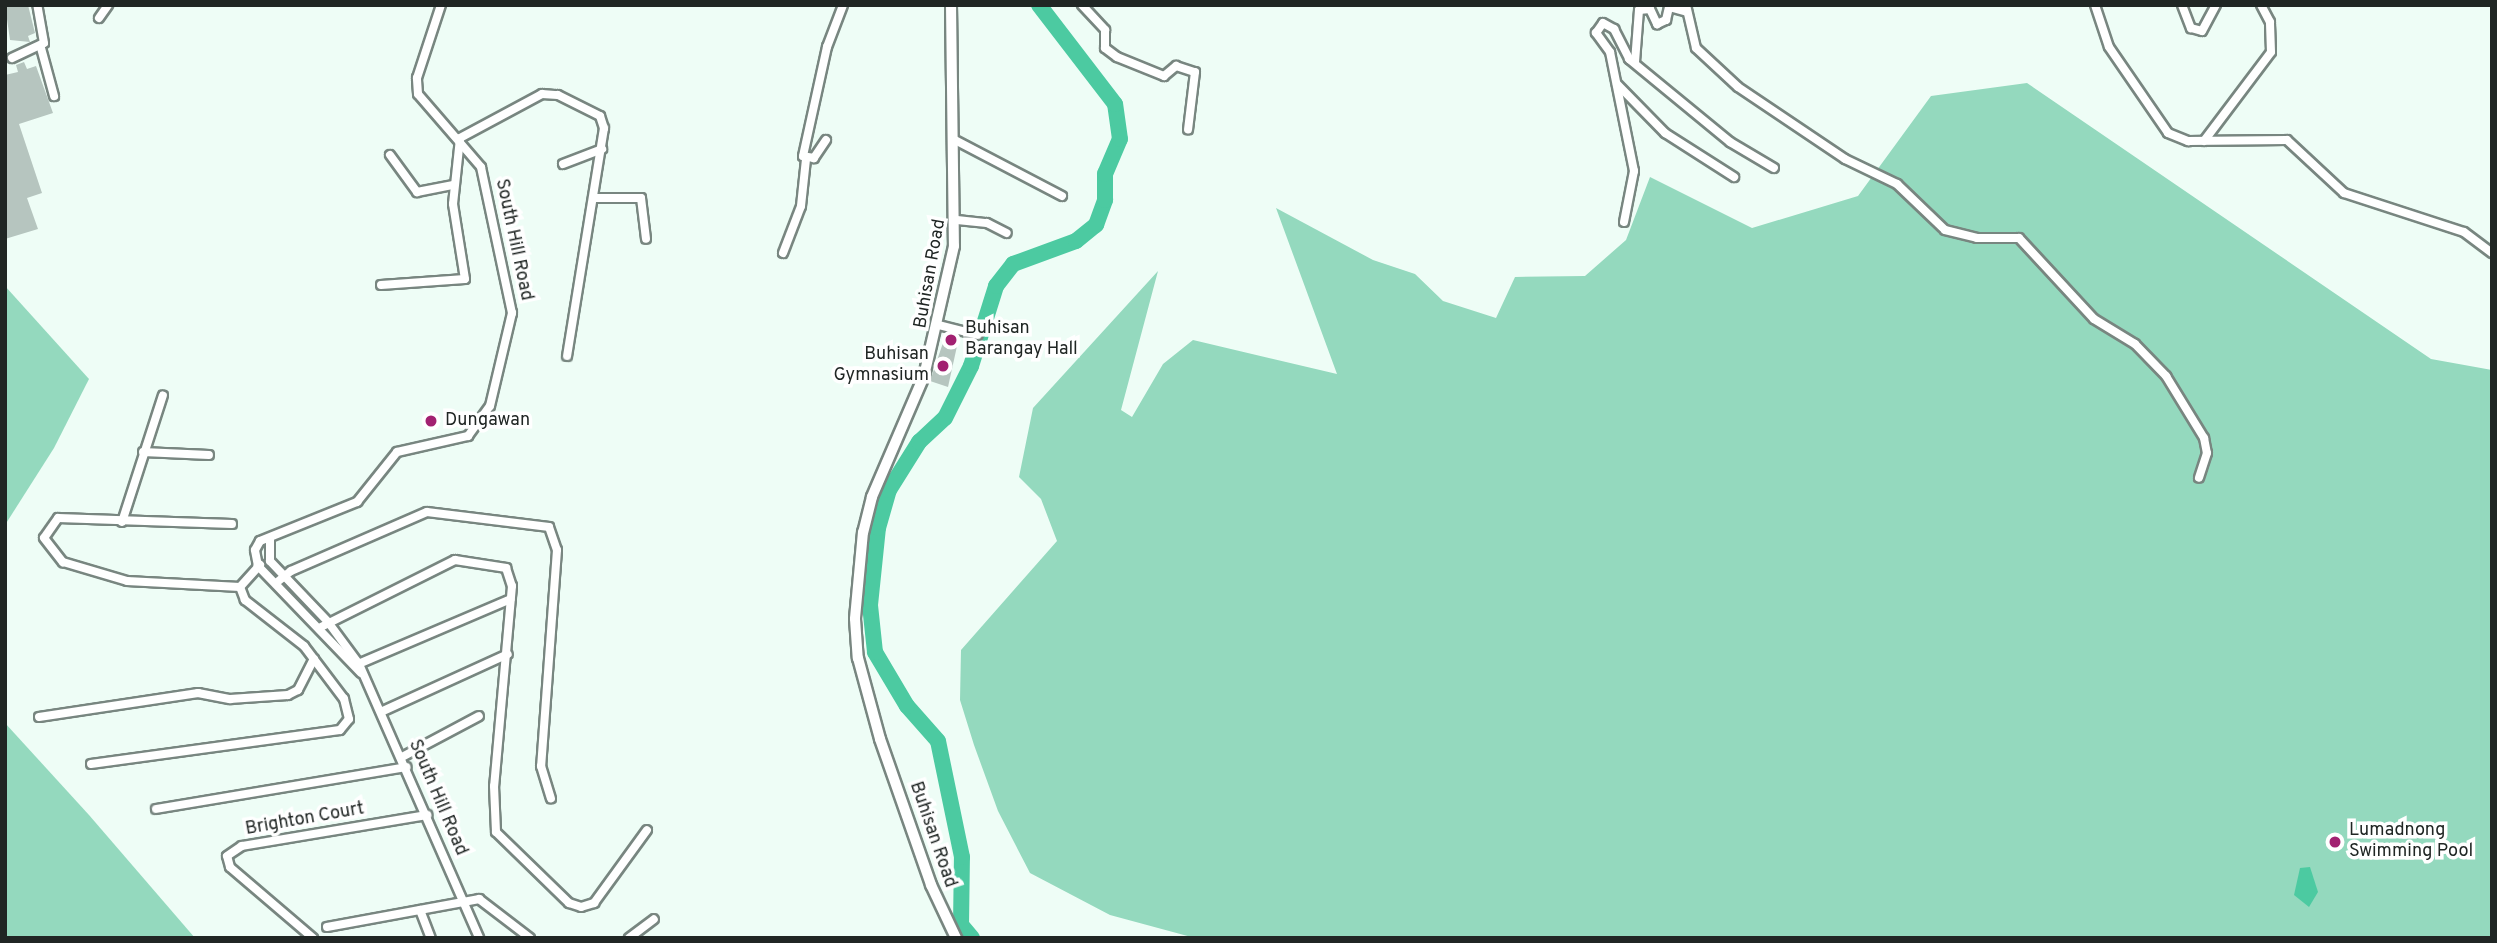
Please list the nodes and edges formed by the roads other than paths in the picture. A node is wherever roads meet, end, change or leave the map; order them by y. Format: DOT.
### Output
graph roads {
  1 [pos="37,5"];
  2 [pos="108,5"];
  3 [pos="441,5"];
  4 [pos="844,5"];
  5 [pos="951,5"];
  6 [pos="1082,5"];
  7 [pos="2095,5"];
  8 [pos="2182,5"];
  9 [pos="2216,5"];
  10 [pos="2261,5"];
  11 [pos="1685,8"];
  12 [pos="99,18"];
  13 [pos="41,48"];
  14 [pos="12,58"];
  15 [pos="1635,62"];
  16 [pos="1617,84"];
  17 [pos="54,96"];
  18 [pos="1188,130"];
  19 [pos="460,138"];
  20 [pos="953,139"];
  21 [pos="826,140"];
  22 [pos="2204,141"];
  23 [pos="602,149"];
  24 [pos="390,155"];
  25 [pos="806,159"];
  26 [pos="563,164"];
  27 [pos="1774,168"];
  28 [pos="1734,177"];
  29 [pos="453,185"];
  30 [pos="1062,197"];
  31 [pos="596,198"];
  32 [pos="957,220"];
  33 [pos="1624,222"];
  34 [pos="1007,233"];
  35 [pos="646,239"];
  36 [pos="783,253"];
  37 [pos="2492,253"];
  38 [pos="381,285"];
  39 [pos="939,325"];
  40 [pos="978,335"];
  41 [pos="567,356"];
  42 [pos="163,395"];
  43 [pos="144,452"];
  44 [pos="209,454"];
  45 [pos="2199,478"];
  46 [pos="122,522"];
  47 [pos="232,524"];
  48 [pos="270,538"];
  49 [pos="270,561"];
  50 [pos="258,566"];
  51 [pos="284,575"];
  52 [pos="276,583"];
  53 [pos="240,587"];
  54 [pos="511,599"];
  55 [pos="325,624"];
  56 [pos="508,654"];
  57 [pos="314,659"];
  58 [pos="358,668"];
  59 [pos="383,711"];
  60 [pos="479,716"];
  61 [pos="39,717"];
  62 [pos="402,757"];
  63 [pos="91,764"];
  64 [pos="407,767"];
  65 [pos="551,799"];
  66 [pos="156,809"];
  67 [pos="427,815"];
  68 [pos="647,830"];
  69 [pos="462,901"];
  70 [pos="420,910"];
  71 [pos="654,919"];
  72 [pos="327,927"];
  73 [pos="313,938"];
  74 [pos="431,938"];
  75 [pos="479,938"];
  76 [pos="530,938"];
  77 [pos="629,938"];
  78 [pos="956,938"];
  1 -- 13 [label="street"];
  2 -- 12 [label="street"];
  3 -- 19 [label="street, South Hill Road"];
  4 -- 25 [label="street"];
  5 -- 20 [label="street, Buhisan Road"];
  6 -- 18 [label="street"];
  7 -- 22 [label="street"];
  8 -- 9 [label="street"];
  10 -- 22 [label="street"];
  11 -- 15 [label="street"];
  11 -- 45 [label="street"];
  13 -- 14 [label="street"];
  13 -- 17 [label="street"];
  15 -- 16 [label="street"];
  15 -- 27 [label="street"];
  16 -- 28 [label="street"];
  16 -- 33 [label="street"];
  19 -- 23 [label="street"];
  19 -- 29 [label="street"];
  19 -- 48 [label="street, South Hill Road"];
  20 -- 30 [label="street"];
  20 -- 32 [label="street, Buhisan Road"];
  21 -- 25 [label="street"];
  22 -- 37 [label="street"];
  23 -- 26 [label="street"];
  23 -- 31 [label="street"];
  24 -- 29 [label="street"];
  25 -- 36 [label="street"];
  29 -- 38 [label="street"];
  31 -- 35 [label="street"];
  31 -- 41 [label="street"];
  32 -- 34 [label="street"];
  32 -- 39 [label="street, Buhisan Road"];
  39 -- 40 [label="street"];
  39 -- 78 [label="street, Buhisan Road"];
  42 -- 43 [label="street"];
  43 -- 44 [label="street"];
  43 -- 46 [label="street"];
  46 -- 47 [label="street"];
  46 -- 53 [label="street"];
  48 -- 49 [label="street"];
  48 -- 50 [label="street"];
  49 -- 50 [label="street"];
  49 -- 51 [label="street, South Hill Road"];
  50 -- 52 [label="street, South Hill Road"];
  50 -- 53 [label="street"];
  51 -- 52 [label="street"];
  51 -- 55 [label="street, South Hill Road"];
  51 -- 65 [label="street"];
  52 -- 55 [label="street, South Hill Road"];
  53 -- 57 [label="street"];
  54 -- 55 [label="street"];
  54 -- 56 [label="street"];
  54 -- 58 [label="street"];
  55 -- 58 [label="street, South Hill Road"];
  56 -- 59 [label="street"];
  56 -- 68 [label="street"];
  57 -- 61 [label="street"];
  57 -- 63 [label="street"];
  58 -- 59 [label="street, South Hill Road"];
  59 -- 62 [label="street, South Hill Road"];
  60 -- 62 [label="street"];
  62 -- 64 [label="street, South Hill Road"];
  64 -- 66 [label="street"];
  64 -- 67 [label="street, South Hill Road"];
  67 -- 69 [label="street, South Hill Road"];
  67 -- 73 [label="street, Brighton Court"];
  69 -- 70 [label="street"];
  69 -- 75 [label="street, South Hill Road"];
  69 -- 76 [label="street"];
  70 -- 72 [label="street"];
  70 -- 74 [label="street"];
  71 -- 77 [label="street"];
}
